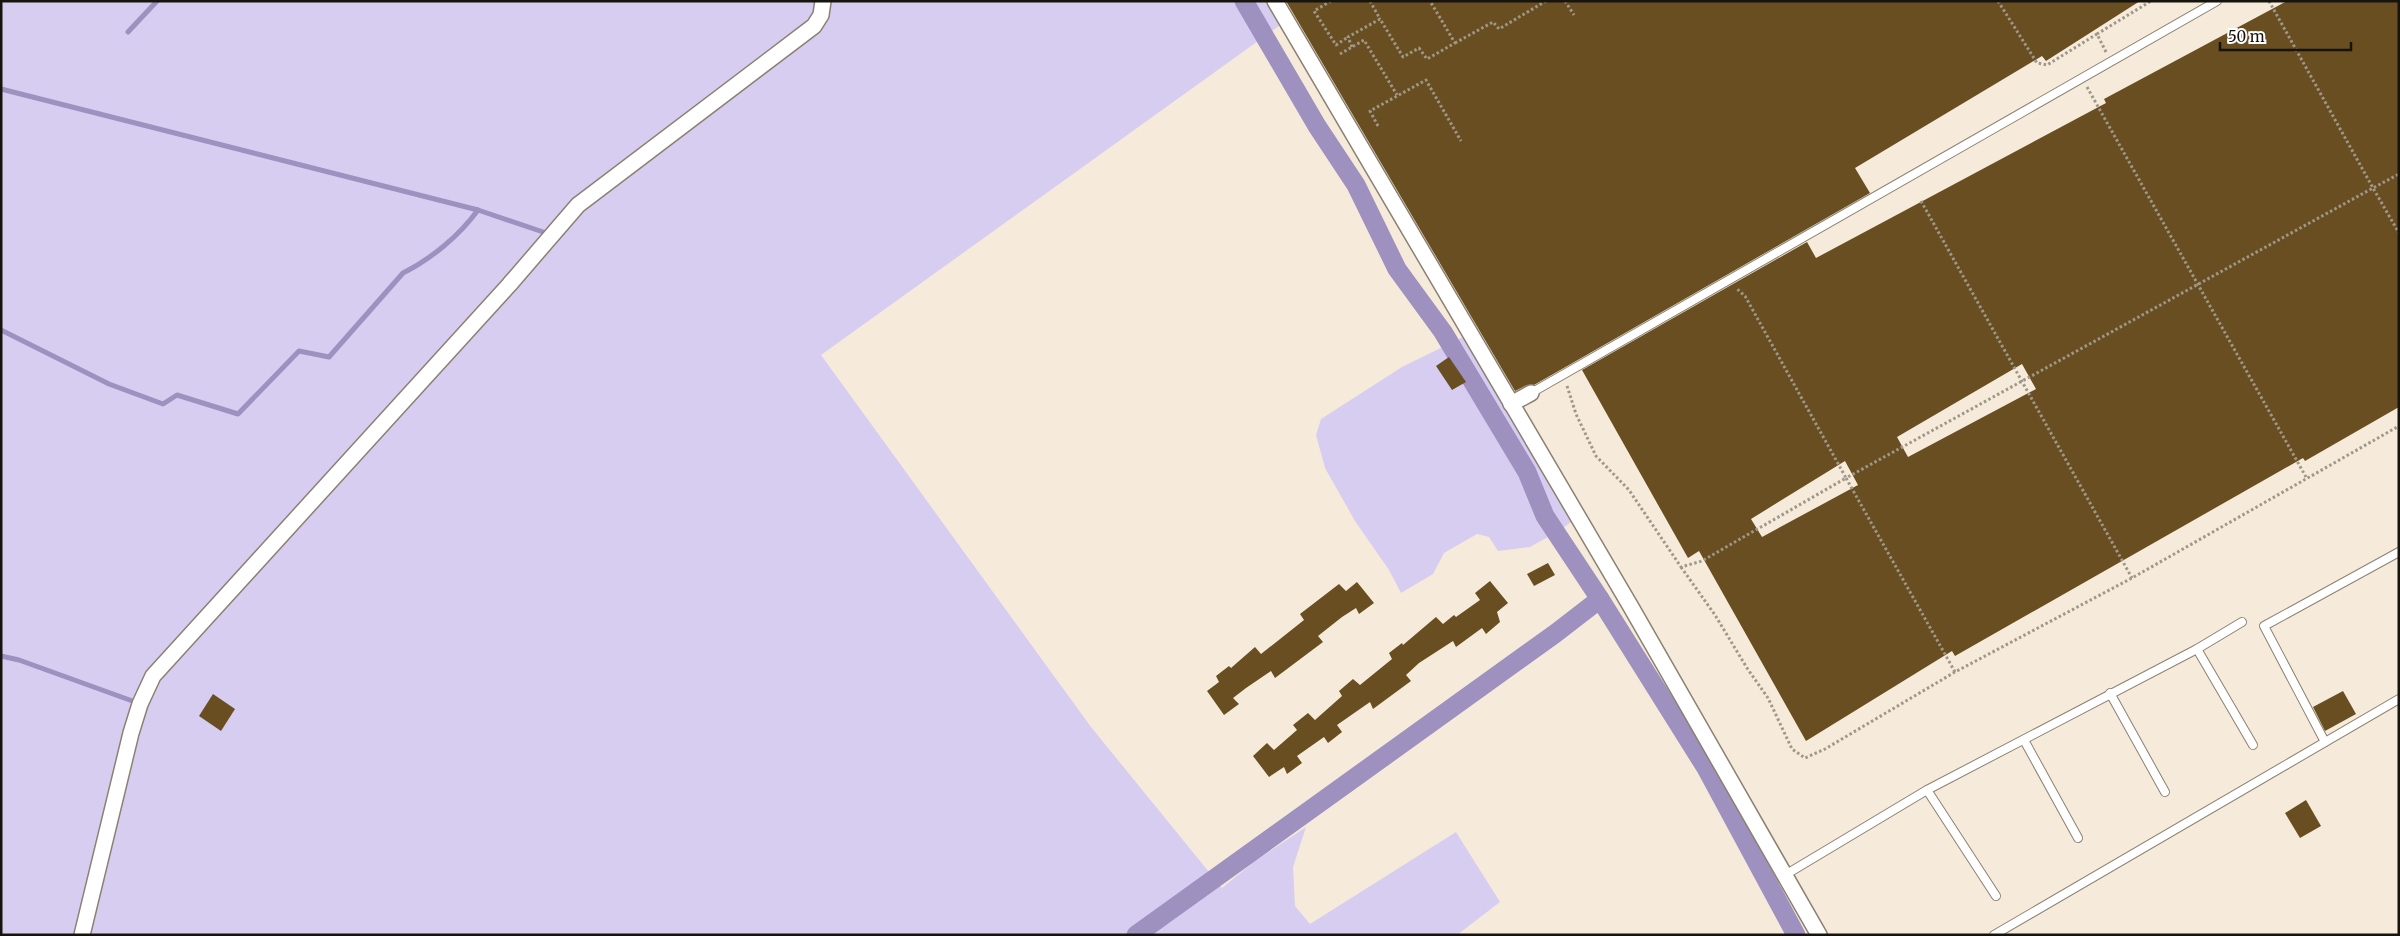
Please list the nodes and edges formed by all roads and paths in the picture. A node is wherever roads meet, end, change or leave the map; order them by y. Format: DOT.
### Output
graph roads {
  1 [pos="823,1"];
  2 [pos="1275,1"];
  3 [pos="1331,1"];
  4 [pos="1370,1"];
  5 [pos="1430,1"];
  6 [pos="1546,1"];
  7 [pos="1565,1"];
  8 [pos="1998,1"];
  9 [pos="2151,1"];
  10 [pos="2217,1"];
  11 [pos="2269,1"];
  12 [pos="1574,15"];
  13 [pos="1380,19"];
  14 [pos="2097,34"];
  15 [pos="1348,37"];
  16 [pos="1454,43"];
  17 [pos="1352,47"];
  18 [pos="1340,54"];
  19 [pos="2111,62"];
  20 [pos="2082,78"];
  21 [pos="1397,96"];
  22 [pos="1378,126"];
  23 [pos="1461,141"];
  24 [pos="2399,174"];
  25 [pos="2373,188"];
  26 [pos="1921,201"];
  27 [pos="2399,233"];
  28 [pos="1729,280"];
  29 [pos="2196,285"];
  30 [pos="1564,375"];
  31 [pos="2022,382"];
  32 [pos="1531,393"];
  33 [pos="1511,404"];
  34 [pos="2399,426"];
  35 [pos="2306,477"];
  36 [pos="1846,478"];
  37 [pos="2399,552"];
  38 [pos="1681,566"];
  39 [pos="2132,578"];
  40 [pos="2242,622"];
  41 [pos="2197,649"];
  42 [pos="1956,672"];
  43 [pos="2110,693"];
  44 [pos="2399,699"];
  45 [pos="2024,740"];
  46 [pos="2325,742"];
  47 [pos="2253,744"];
  48 [pos="1927,790"];
  49 [pos="2165,792"];
  50 [pos="2078,838"];
  51 [pos="1785,875"];
  52 [pos="1996,896"];
  53 [pos="82,935"];
  54 [pos="1819,935"];
  55 [pos="1994,935"];
  1 -- 53 [label="street"];
  2 -- 33 [label="street"];
  3 -- 15 [label="path"];
  4 -- 13 [label="path"];
  5 -- 16 [label="path"];
  6 -- 16 [label="path"];
  7 -- 12 [label="path"];
  8 -- 14 [label="path"];
  9 -- 14 [label="path"];
  10 -- 19 [label="lane"];
  11 -- 25 [label="path"];
  13 -- 15 [label="path"];
  13 -- 16 [label="path"];
  14 -- 19 [label="path"];
  15 -- 17 [label="path"];
  17 -- 18 [label="path"];
  17 -- 21 [label="path"];
  19 -- 20 [label="lane"];
  20 -- 28 [label="lane"];
  20 -- 29 [label="path"];
  21 -- 22 [label="path"];
  21 -- 23 [label="path"];
  24 -- 25 [label="path"];
  25 -- 27 [label="path"];
  25 -- 29 [label="path"];
  26 -- 31 [label="path"];
  28 -- 30 [label="lane"];
  28 -- 36 [label="path"];
  29 -- 31 [label="path"];
  29 -- 35 [label="path"];
  30 -- 32 [label="lane"];
  30 -- 38 [label="path"];
  31 -- 36 [label="path"];
  31 -- 39 [label="path"];
  32 -- 33 [label="street"];
  33 -- 51 [label="street"];
  34 -- 35 [label="path"];
  35 -- 39 [label="path"];
  36 -- 38 [label="path"];
  36 -- 42 [label="path"];
  37 -- 46 [label="lane"];
  38 -- 42 [label="path"];
  39 -- 42 [label="path"];
  40 -- 41 [label="lane"];
  41 -- 43 [label="lane"];
  41 -- 47 [label="lane"];
  43 -- 45 [label="lane"];
  43 -- 49 [label="lane"];
  44 -- 46 [label="lane"];
  45 -- 48 [label="lane"];
  45 -- 50 [label="lane"];
  46 -- 55 [label="lane"];
  48 -- 51 [label="lane"];
  48 -- 52 [label="lane"];
  51 -- 54 [label="street"];
}
